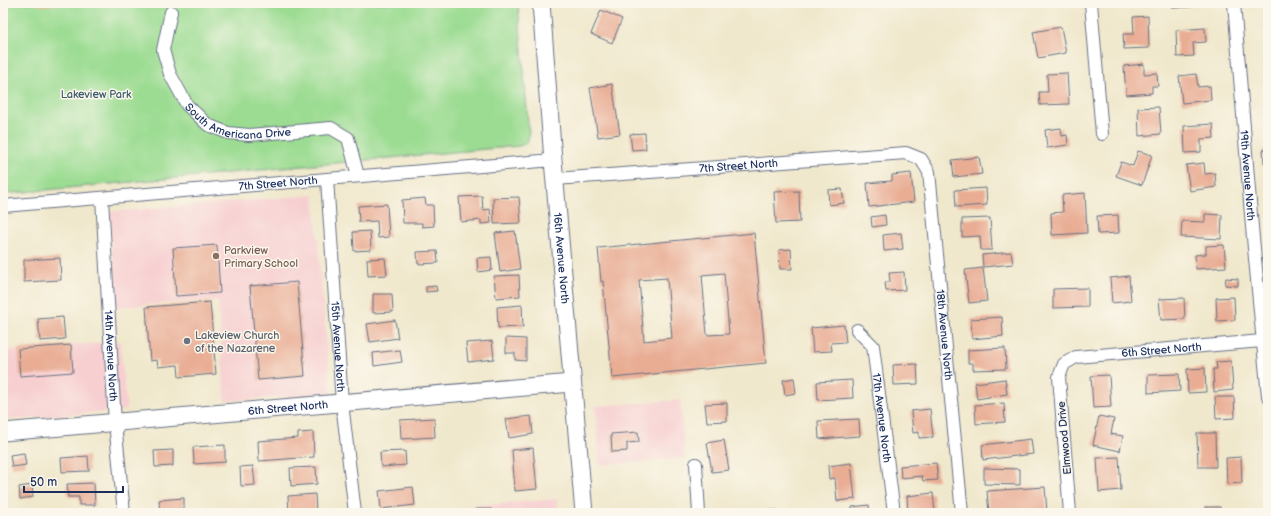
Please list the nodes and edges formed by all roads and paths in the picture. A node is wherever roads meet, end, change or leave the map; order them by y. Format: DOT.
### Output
graph roads {
  1 [pos="541,3"];
  2 [pos="1091,3"];
  3 [pos="1234,3"];
  4 [pos="171,12"];
  5 [pos="1102,134"];
  6 [pos="921,159"];
  7 [pos="553,160"];
  8 [pos="358,176"];
  9 [pos="327,179"];
  10 [pos="555,179"];
  11 [pos="102,198"];
  12 [pos="3,206"];
  13 [pos="857,330"];
  14 [pos="1262,341"];
  15 [pos="1064,364"];
  16 [pos="572,383"];
  17 [pos="1268,396"];
  18 [pos="342,403"];
  19 [pos="115,423"];
  20 [pos="3,432"];
  21 [pos="696,464"];
  22 [pos="124,513"];
  23 [pos="355,513"];
  24 [pos="584,513"];
  25 [pos="699,513"];
  26 [pos="894,513"];
  27 [pos="962,513"];
  28 [pos="1070,513"];
  1 -- 7 [label="street, 16th Avenue North"];
  2 -- 5 [label="street"];
  3 -- 14 [label="street, 19th Avenue North"];
  4 -- 8 [label="street, South Americana Drive"];
  6 -- 10 [label="street, 7th Street North"];
  6 -- 27 [label="street, 18th Avenue North"];
  7 -- 8 [label="street, 7th Street North"];
  7 -- 10 [label="street, 16th Avenue North"];
  8 -- 9 [label="street, 7th Street North"];
  9 -- 11 [label="street, 7th Street North"];
  9 -- 18 [label="street, 15th Avenue North"];
  10 -- 16 [label="street, 16th Avenue North"];
  11 -- 12 [label="street, 7th Street North"];
  11 -- 19 [label="street, 14th Avenue North"];
  13 -- 26 [label="street, 17th Avenue North"];
  14 -- 15 [label="street, 6th Street North"];
  14 -- 17 [label="street, 19th Avenue North"];
  15 -- 28 [label="street, Elmwood Drive"];
  16 -- 18 [label="street, 6th Street North"];
  16 -- 24 [label="street, 16th Avenue North"];
  18 -- 19 [label="street, 6th Street North"];
  18 -- 23 [label="street, 15th Avenue North"];
  19 -- 20 [label="street, 6th Street North"];
  19 -- 22 [label="street, 14th Avenue North"];
  21 -- 25 [label="street"];
}
